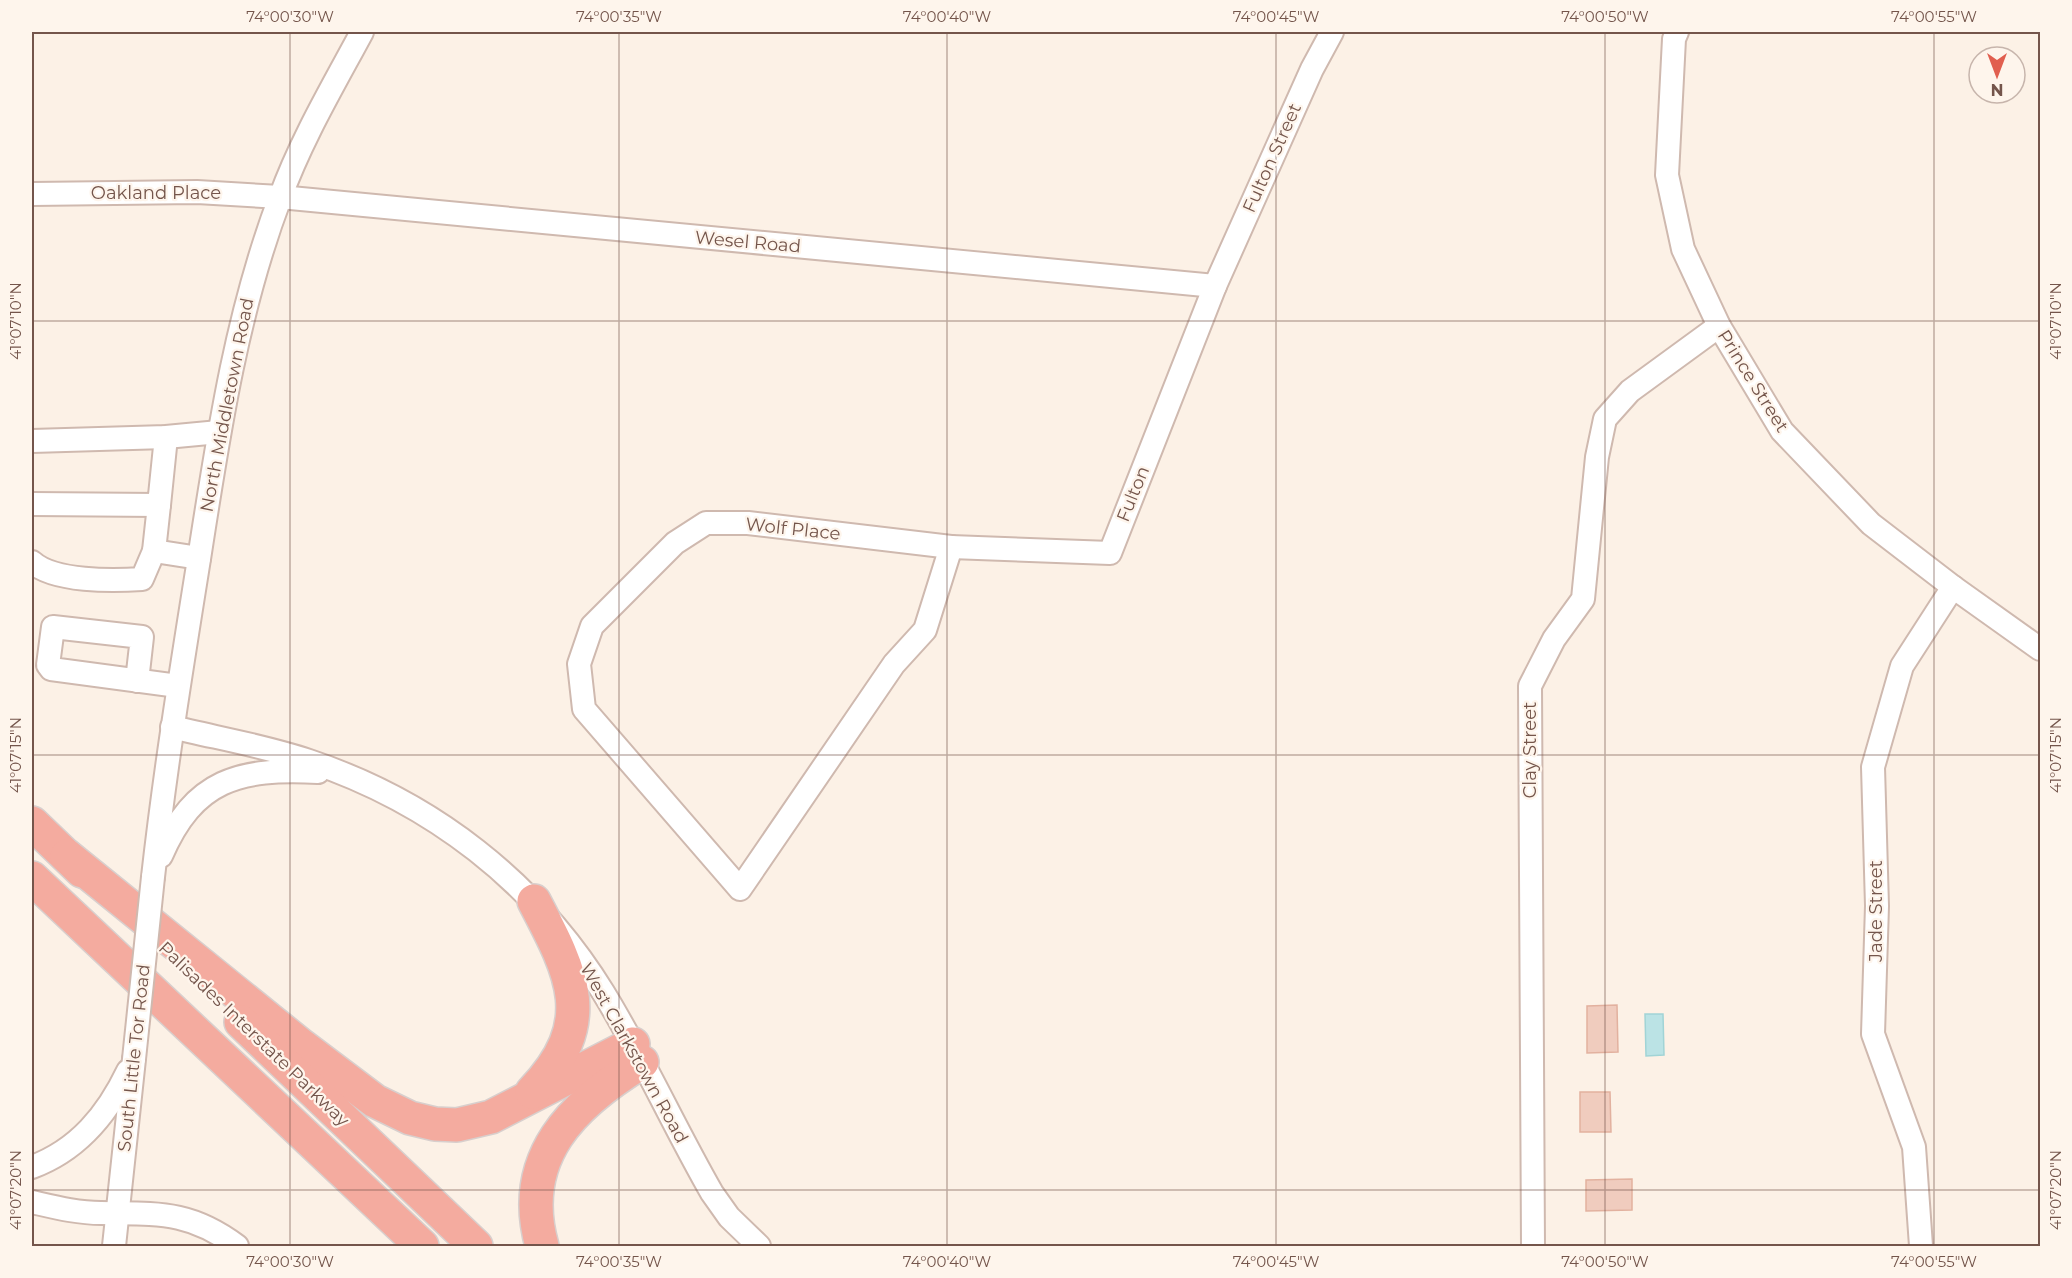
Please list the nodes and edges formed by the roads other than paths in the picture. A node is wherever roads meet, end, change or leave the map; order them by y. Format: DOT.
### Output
graph roads {
  1 [pos="362,32"];
  2 [pos="1332,32"];
  3 [pos="1676,35"];
  4 [pos="32,194"];
  5 [pos="280,197"];
  6 [pos="1215,286"];
  7 [pos="1719,326"];
  8 [pos="219,432"];
  9 [pos="166,437"];
  10 [pos="32,441"];
  11 [pos="32,504"];
  12 [pos="159,506"];
  13 [pos="951,547"];
  14 [pos="154,551"];
  15 [pos="199,558"];
  16 [pos="32,562"];
  17 [pos="1953,587"];
  18 [pos="2040,649"];
  19 [pos="137,681"];
  20 [pos="178,686"];
  21 [pos="172,727"];
  22 [pos="342,774"];
  23 [pos="32,823"];
  24 [pos="67,856"];
  25 [pos="153,877"];
  26 [pos="32,878"];
  27 [pos="32,898"];
  28 [pos="534,902"];
  29 [pos="183,1020"];
  30 [pos="638,1053"];
  31 [pos="134,1059"];
  32 [pos="512,1108"];
  33 [pos="32,1167"];
  34 [pos="32,1202"];
  35 [pos="117,1213"];
  36 [pos="114,1246"];
  37 [pos="237,1246"];
  38 [pos="422,1246"];
  39 [pos="476,1246"];
  40 [pos="542,1246"];
  41 [pos="759,1246"];
  42 [pos="1533,1246"];
  43 [pos="1921,1246"];
  1 -- 5 [label="street, North Middletown Road"];
  2 -- 6 [label="street, Fulton Street"];
  3 -- 7 [label="street, Prince Street"];
  4 -- 5 [label="street, Oakland Place"];
  5 -- 6 [label="street, Wesel Road"];
  5 -- 8 [label="street, North Middletown Road"];
  6 -- 13 [label="street, Fulton"];
  7 -- 17 [label="street, Prince Street"];
  7 -- 42 [label="street, Clay Street"];
  8 -- 9 [label="street"];
  8 -- 15 [label="street, North Middletown Road"];
  9 -- 10 [label="street"];
  9 -- 12 [label="street"];
  11 -- 12 [label="street"];
  12 -- 14 [label="street"];
  13 -- 13 [label="street, Wolf Place"];
  14 -- 15 [label="street"];
  14 -- 16 [label="street"];
  15 -- 20 [label="street, North Middletown Road"];
  17 -- 18 [label="street, Prince Street"];
  17 -- 43 [label="street, Jade Street"];
  19 -- 20 [label="street"];
  20 -- 21 [label="street, North Middletown Road"];
  21 -- 22 [label="street, West Clarkstown Road"];
  21 -- 25 [label="street, South Little Tor Road"];
  22 -- 25 [label="street"];
  22 -- 28 [label="street, West Clarkstown Road"];
  23 -- 24 [label="highway, Palisades Interstate Parkway"];
  24 -- 32 [label="highway"];
  24 -- 39 [label="highway, Palisades Interstate Parkway"];
  25 -- 31 [label="street, South Little Tor Road, bridge"];
  26 -- 29 [label="highway, Palisades Interstate Parkway"];
  27 -- 29 [label="highway"];
  28 -- 30 [label="street, West Clarkstown Road"];
  28 -- 32 [label="highway"];
  29 -- 38 [label="highway, Palisades Interstate Parkway"];
  30 -- 32 [label="highway"];
  30 -- 40 [label="highway"];
  30 -- 41 [label="street, West Clarkstown Road"];
  31 -- 33 [label="street"];
  31 -- 35 [label="street, South Little Tor Road"];
  34 -- 35 [label="street"];
  35 -- 36 [label="street, South Little Tor Road"];
  35 -- 37 [label="street"];
}
